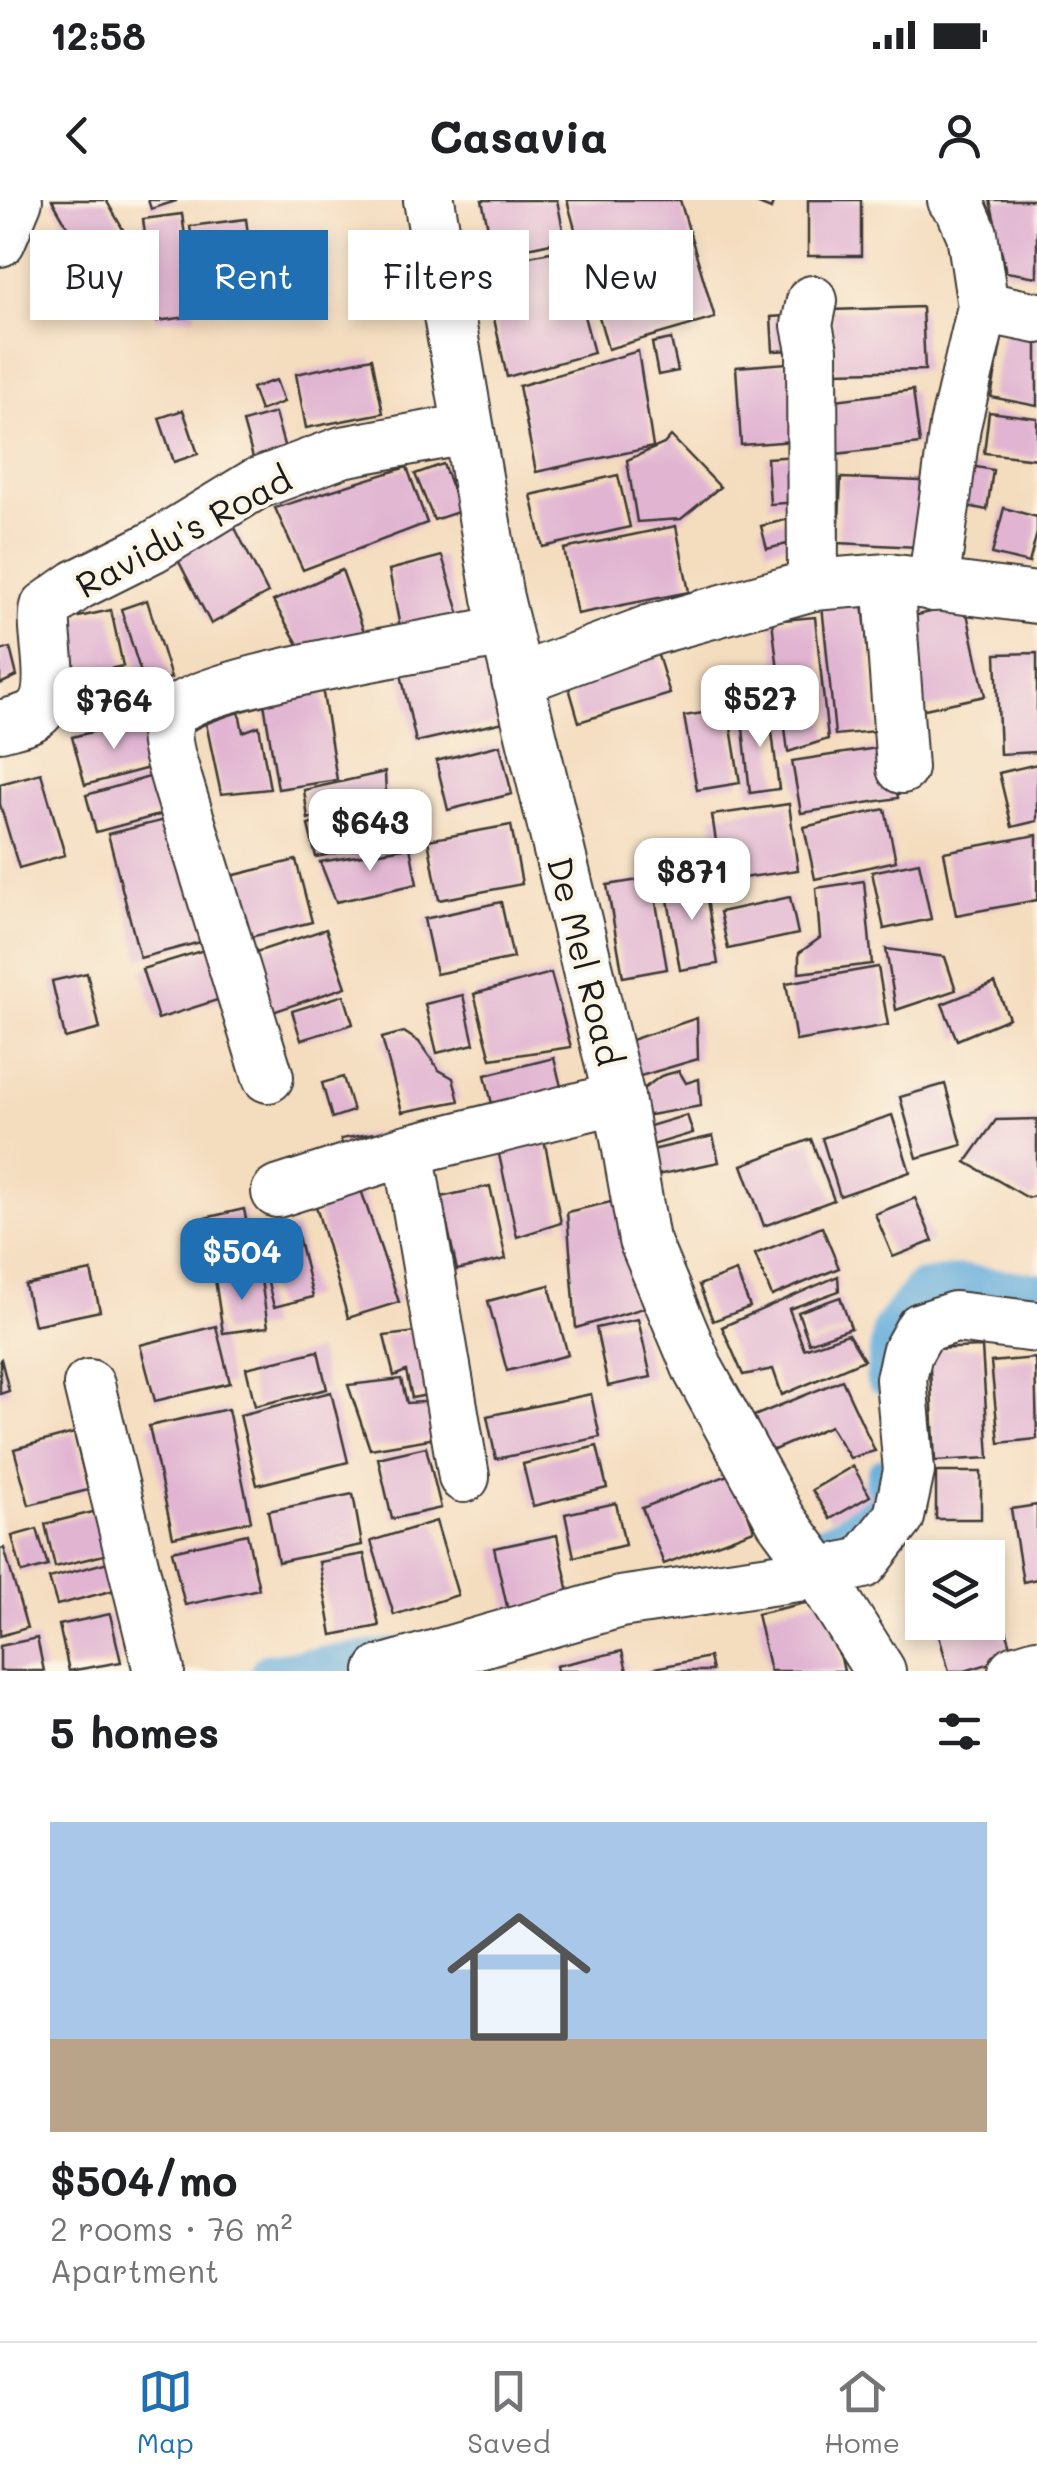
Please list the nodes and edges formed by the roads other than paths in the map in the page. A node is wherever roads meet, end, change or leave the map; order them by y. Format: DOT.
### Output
graph roads {
  1 [pos="17,200"];
  2 [pos="430,200"];
  3 [pos="952,200"];
  4 [pos="0,241"];
  5 [pos="812,301"];
  6 [pos="982,307"];
  7 [pos="1037,318"];
  8 [pos="468,429"];
  9 [pos="911,583"];
  10 [pos="813,585"];
  11 [pos="1037,598"];
  12 [pos="505,631"];
  13 [pos="517,680"];
  14 [pos="0,726"];
  15 [pos="902,768"];
  16 [pos="268,1077"];
  17 [pos="619,1098"];
  18 [pos="408,1150"];
  19 [pos="277,1192"];
  20 [pos="1037,1326"];
  21 [pos="88,1384"];
  22 [pos="464,1476"];
  23 [pos="803,1550"];
  24 [pos="1037,1664"];
  25 [pos="158,1671"];
  26 [pos="380,1671"];
  27 [pos="880,1671"];
  28 [pos="1014,1671"];
  1 -- 4 [label="street"];
  2 -- 8 [label="street, De Mel Road"];
  3 -- 6 [label="street"];
  5 -- 10 [label="street"];
  6 -- 7 [label="street"];
  6 -- 9 [label="street"];
  8 -- 12 [label="street, De Mel Road"];
  8 -- 14 [label="street, Ravidu's Road"];
  9 -- 10 [label="street"];
  9 -- 11 [label="street"];
  9 -- 15 [label="street"];
  10 -- 13 [label="street"];
  12 -- 13 [label="street, De Mel Road"];
  12 -- 16 [label="street"];
  13 -- 17 [label="street, De Mel Road"];
  17 -- 18 [label="street"];
  17 -- 23 [label="street, De Mel Road"];
  18 -- 19 [label="street"];
  18 -- 22 [label="street"];
  20 -- 23 [label="street"];
  21 -- 25 [label="street"];
  23 -- 26 [label="street"];
  23 -- 27 [label="street, De Mel Road"];
  24 -- 28 [label="street"];
}
